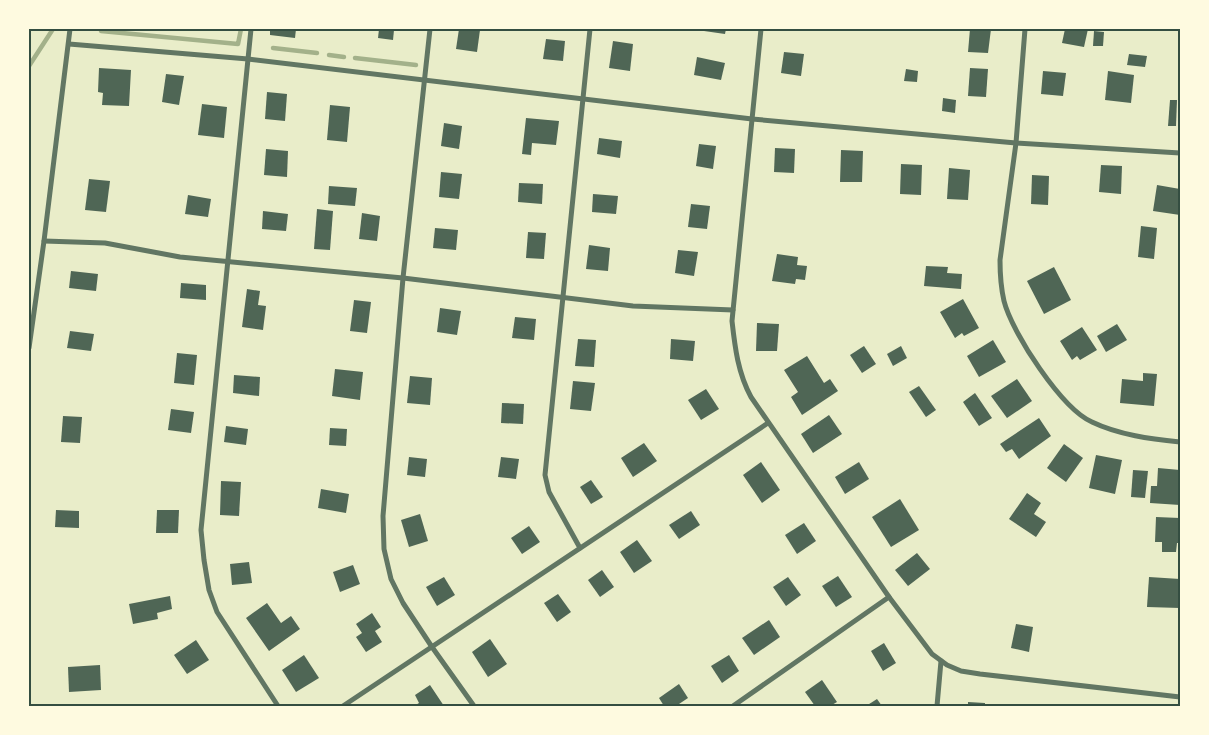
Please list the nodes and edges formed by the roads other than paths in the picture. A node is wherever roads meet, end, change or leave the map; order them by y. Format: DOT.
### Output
graph roads {
  1 [pos="70,29"];
  2 [pos="252,29"];
  3 [pos="430,29"];
  4 [pos="590,29"];
  5 [pos="761,29"];
  6 [pos="1025,29"];
  7 [pos="69,44"];
  8 [pos="248,60"];
  9 [pos="425,81"];
  10 [pos="582,98"];
  11 [pos="752,119"];
  12 [pos="1016,143"];
  13 [pos="1180,153"];
  14 [pos="44,241"];
  15 [pos="228,262"];
  16 [pos="404,278"];
  17 [pos="562,298"];
  18 [pos="733,310"];
  19 [pos="29,348"];
  20 [pos="768,423"];
  21 [pos="1180,442"];
  22 [pos="580,548"];
  23 [pos="889,597"];
  24 [pos="432,648"];
  25 [pos="941,661"];
  26 [pos="1180,697"];
  27 [pos="278,706"];
  28 [pos="343,706"];
  29 [pos="474,706"];
  30 [pos="733,706"];
  31 [pos="937,706"];
  1 -- 7 [label="street"];
  2 -- 8 [label="street"];
  3 -- 9 [label="street"];
  4 -- 10 [label="street"];
  5 -- 11 [label="street"];
  6 -- 12 [label="street"];
  7 -- 8 [label="street"];
  7 -- 14 [label="street"];
  8 -- 9 [label="street"];
  8 -- 15 [label="street"];
  9 -- 10 [label="street"];
  9 -- 16 [label="street"];
  10 -- 11 [label="street"];
  10 -- 17 [label="street"];
  11 -- 12 [label="street"];
  11 -- 18 [label="street"];
  12 -- 13 [label="street"];
  12 -- 21 [label="street"];
  14 -- 15 [label="street"];
  14 -- 19 [label="street"];
  15 -- 16 [label="street"];
  15 -- 27 [label="street"];
  16 -- 17 [label="street"];
  16 -- 24 [label="street"];
  17 -- 18 [label="street"];
  17 -- 22 [label="street"];
  18 -- 20 [label="street"];
  20 -- 22 [label="street"];
  20 -- 23 [label="street"];
  22 -- 24 [label="street"];
  23 -- 25 [label="street"];
  23 -- 30 [label="street"];
  24 -- 28 [label="street"];
  24 -- 29 [label="street"];
  25 -- 26 [label="street"];
  25 -- 31 [label="street"];
}
